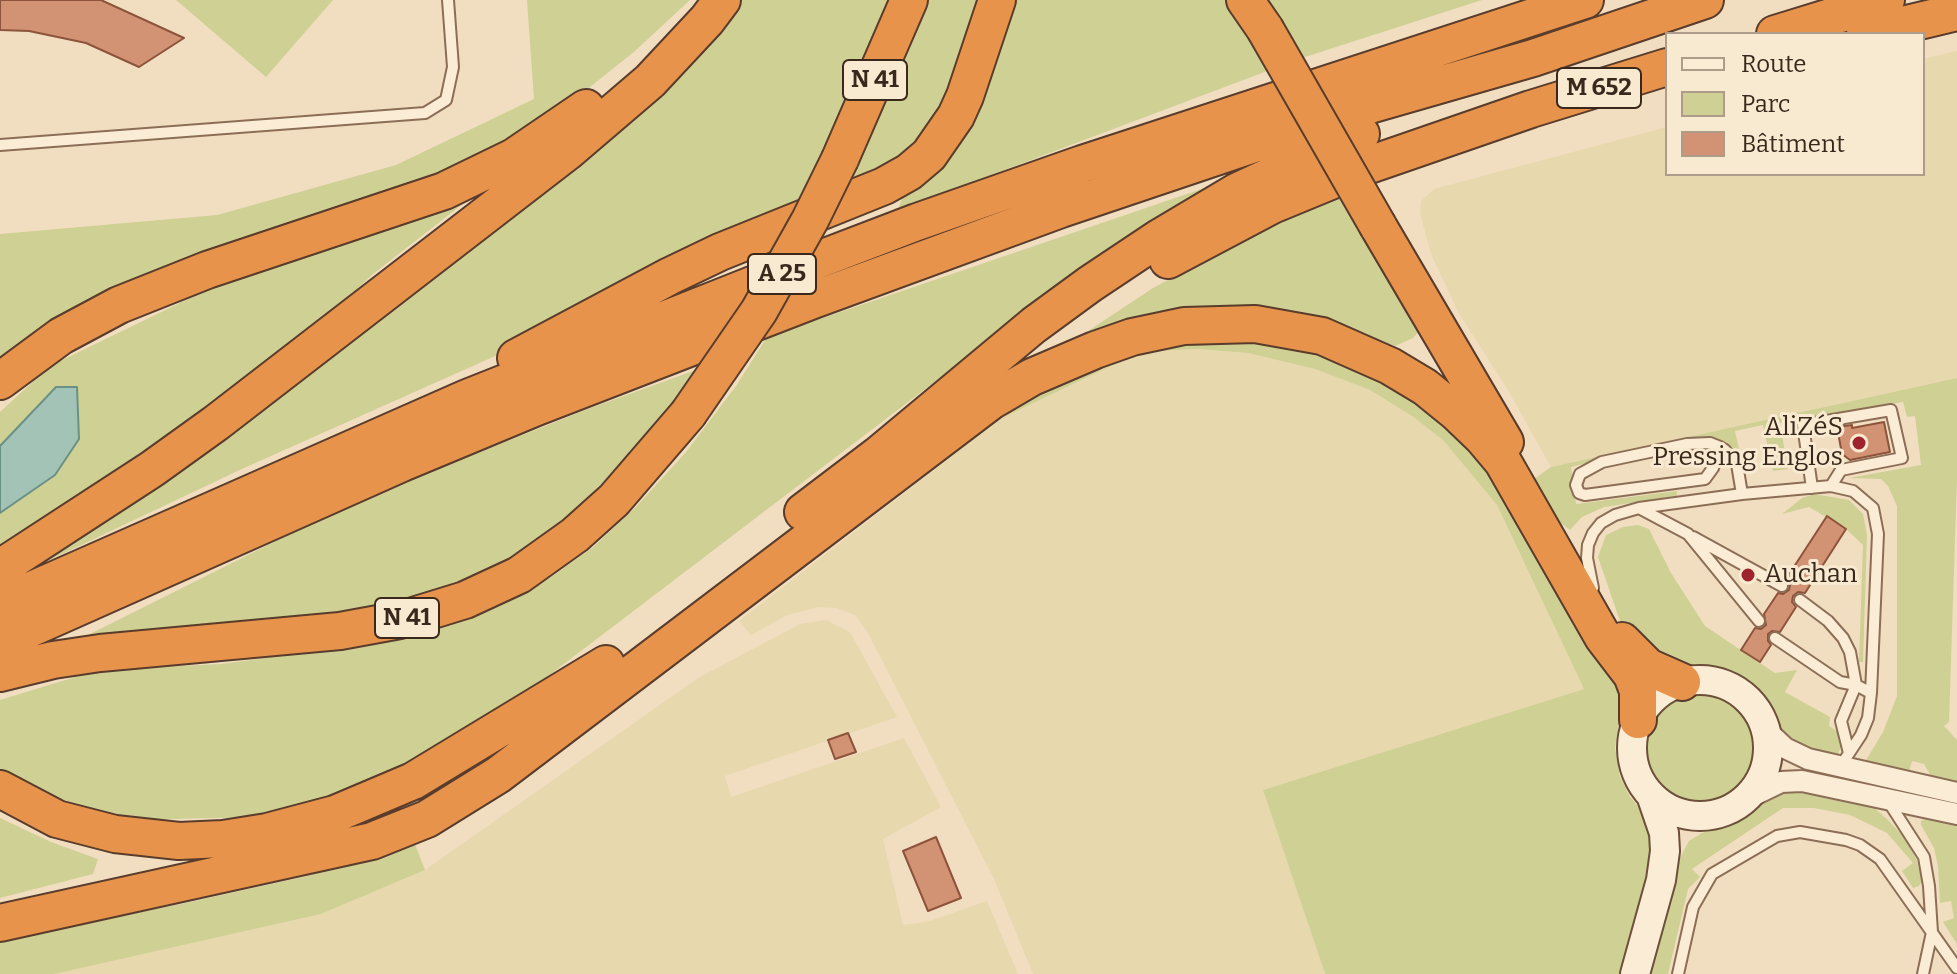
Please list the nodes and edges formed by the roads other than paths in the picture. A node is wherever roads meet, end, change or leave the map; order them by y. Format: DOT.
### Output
graph roads {
  1 [pos="448,0"];
  2 [pos="706,0"];
  3 [pos="722,0"];
  4 [pos="909,0"];
  5 [pos="997,0"];
  6 [pos="1533,0"];
  7 [pos="1585,0"];
  8 [pos="1705,0"];
  9 [pos="1886,0"];
  10 [pos="1254,10"];
  11 [pos="1957,12"];
  12 [pos="1782,32"];
  13 [pos="1873,32"];
  14 [pos="1533,58"];
  15 [pos="1665,68"];
  16 [pos="1665,86"];
  17 [pos="1320,88"];
  18 [pos="1531,109"];
  19 [pos="0,145"];
  20 [pos="0,381"];
  21 [pos="1720,447"];
  22 [pos="878,455"];
  23 [pos="1705,479"];
  24 [pos="1831,486"];
  25 [pos="1812,488"];
  26 [pos="1742,494"];
  27 [pos="1709,499"];
  28 [pos="1639,508"];
  29 [pos="1688,534"];
  30 [pos="115,553"];
  31 [pos="0,568"];
  32 [pos="1782,586"];
  33 [pos="1595,598"];
  34 [pos="1800,600"];
  35 [pos="0,604"];
  36 [pos="1759,621"];
  37 [pos="1775,638"];
  38 [pos="0,642"];
  39 [pos="606,664"];
  40 [pos="0,673"];
  41 [pos="1682,682"];
  42 [pos="1856,685"];
  43 [pos="1871,693"];
  44 [pos="1638,720"];
  45 [pos="1766,730"];
  46 [pos="1844,760"];
  47 [pos="0,789"];
  48 [pos="1957,793"];
  49 [pos="1651,795"];
  50 [pos="1748,798"];
  51 [pos="1887,799"];
  52 [pos="1957,814"];
  53 [pos="1712,815"];
  54 [pos="339,847"];
  55 [pos="1661,880"];
  56 [pos="0,923"];
  57 [pos="1932,932"];
  58 [pos="1957,968"];
  59 [pos="1635,974"];
  60 [pos="1678,974"];
  61 [pos="1923,974"];
  1 -- 19 [label="lane"];
  2 -- 20 [label="highway"];
  3 -- 31 [label="highway"];
  4 -- 40 [label="highway, N 41, bridge"];
  5 -- 30 [label="highway"];
  6 -- 17 [label="highway"];
  7 -- 17 [label="highway, A 25"];
  8 -- 14 [label="highway, A 25"];
  9 -- 12 [label="highway"];
  10 -- 33 [label="highway, bridge"];
  11 -- 13 [label="highway"];
  14 -- 22 [label="highway"];
  14 -- 38 [label="highway, A 25"];
  15 -- 18 [label="highway, M 652"];
  16 -- 18 [label="highway"];
  17 -- 30 [label="highway, A 25"];
  18 -- 22 [label="highway, M 652"];
  21 -- 23 [label="lane"];
  21 -- 23 [label="lane"];
  21 -- 26 [label="lane"];
  22 -- 39 [label="highway"];
  23 -- 27 [label="lane"];
  24 -- 25 [label="lane"];
  24 -- 25 [label="lane"];
  24 -- 43 [label="lane"];
  25 -- 26 [label="lane"];
  26 -- 27 [label="lane"];
  27 -- 28 [label="lane"];
  28 -- 29 [label="lane"];
  28 -- 33 [label="lane"];
  29 -- 32 [label="lane"];
  29 -- 36 [label="lane"];
  30 -- 35 [label="highway, A 25"];
  33 -- 41 [label="highway"];
  34 -- 42 [label="lane"];
  37 -- 42 [label="lane"];
  39 -- 47 [label="highway"];
  39 -- 54 [label="highway"];
  41 -- 44 [label="street"];
  41 -- 45 [label="street"];
  42 -- 43 [label="lane"];
  42 -- 46 [label="lane"];
  43 -- 46 [label="lane"];
  44 -- 49 [label="street"];
  44 -- 54 [label="highway"];
  45 -- 46 [label="street"];
  45 -- 50 [label="street"];
  46 -- 48 [label="street"];
  49 -- 53 [label="street"];
  49 -- 55 [label="street"];
  50 -- 51 [label="street"];
  50 -- 53 [label="street"];
  51 -- 52 [label="street"];
  51 -- 57 [label="lane"];
  53 -- 55 [label="street"];
  54 -- 56 [label="highway"];
  55 -- 59 [label="street"];
  57 -- 58 [label="lane"];
  57 -- 60 [label="lane"];
  57 -- 61 [label="lane"];
}
